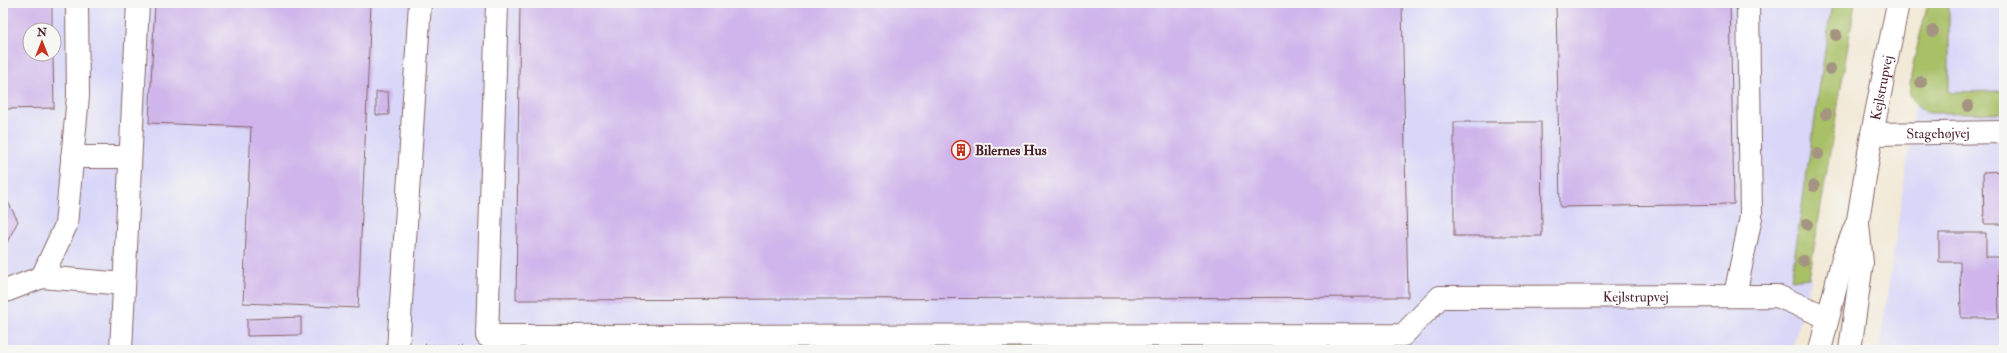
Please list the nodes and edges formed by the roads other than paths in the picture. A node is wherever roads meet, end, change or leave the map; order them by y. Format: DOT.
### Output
graph roads {
  1 [pos="77,3"];
  2 [pos="138,3"];
  3 [pos="420,3"];
  4 [pos="497,3"];
  5 [pos="1748,3"];
  6 [pos="1898,3"];
  7 [pos="2004,132"];
  8 [pos="1872,134"];
  9 [pos="72,157"];
  10 [pos="130,157"];
  11 [pos="1858,220"];
  12 [pos="42,278"];
  13 [pos="124,284"];
  14 [pos="3,292"];
  15 [pos="1735,295"];
  16 [pos="1827,317"];
  17 [pos="398,347"];
  18 [pos="121,350"];
  19 [pos="1820,350"];
  20 [pos="1850,350"];
  1 -- 9 [label="street"];
  2 -- 10 [label="street"];
  3 -- 17 [label="street"];
  4 -- 15 [label="street, Kejlstrupvej"];
  5 -- 15 [label="street"];
  6 -- 8 [label="street, Kejlstrupvej"];
  7 -- 8 [label="street, Stagehøjvej"];
  8 -- 11 [label="street, Kejlstrupvej"];
  9 -- 10 [label="street"];
  9 -- 12 [label="street"];
  10 -- 13 [label="street"];
  11 -- 16 [label="street, Kejlstrupvej"];
  11 -- 20 [label="street, Kejlstrupvej"];
  12 -- 13 [label="street"];
  12 -- 14 [label="street"];
  13 -- 18 [label="street"];
  15 -- 16 [label="street, Kejlstrupvej"];
  16 -- 19 [label="street, Kejlstrupvej"];
}
